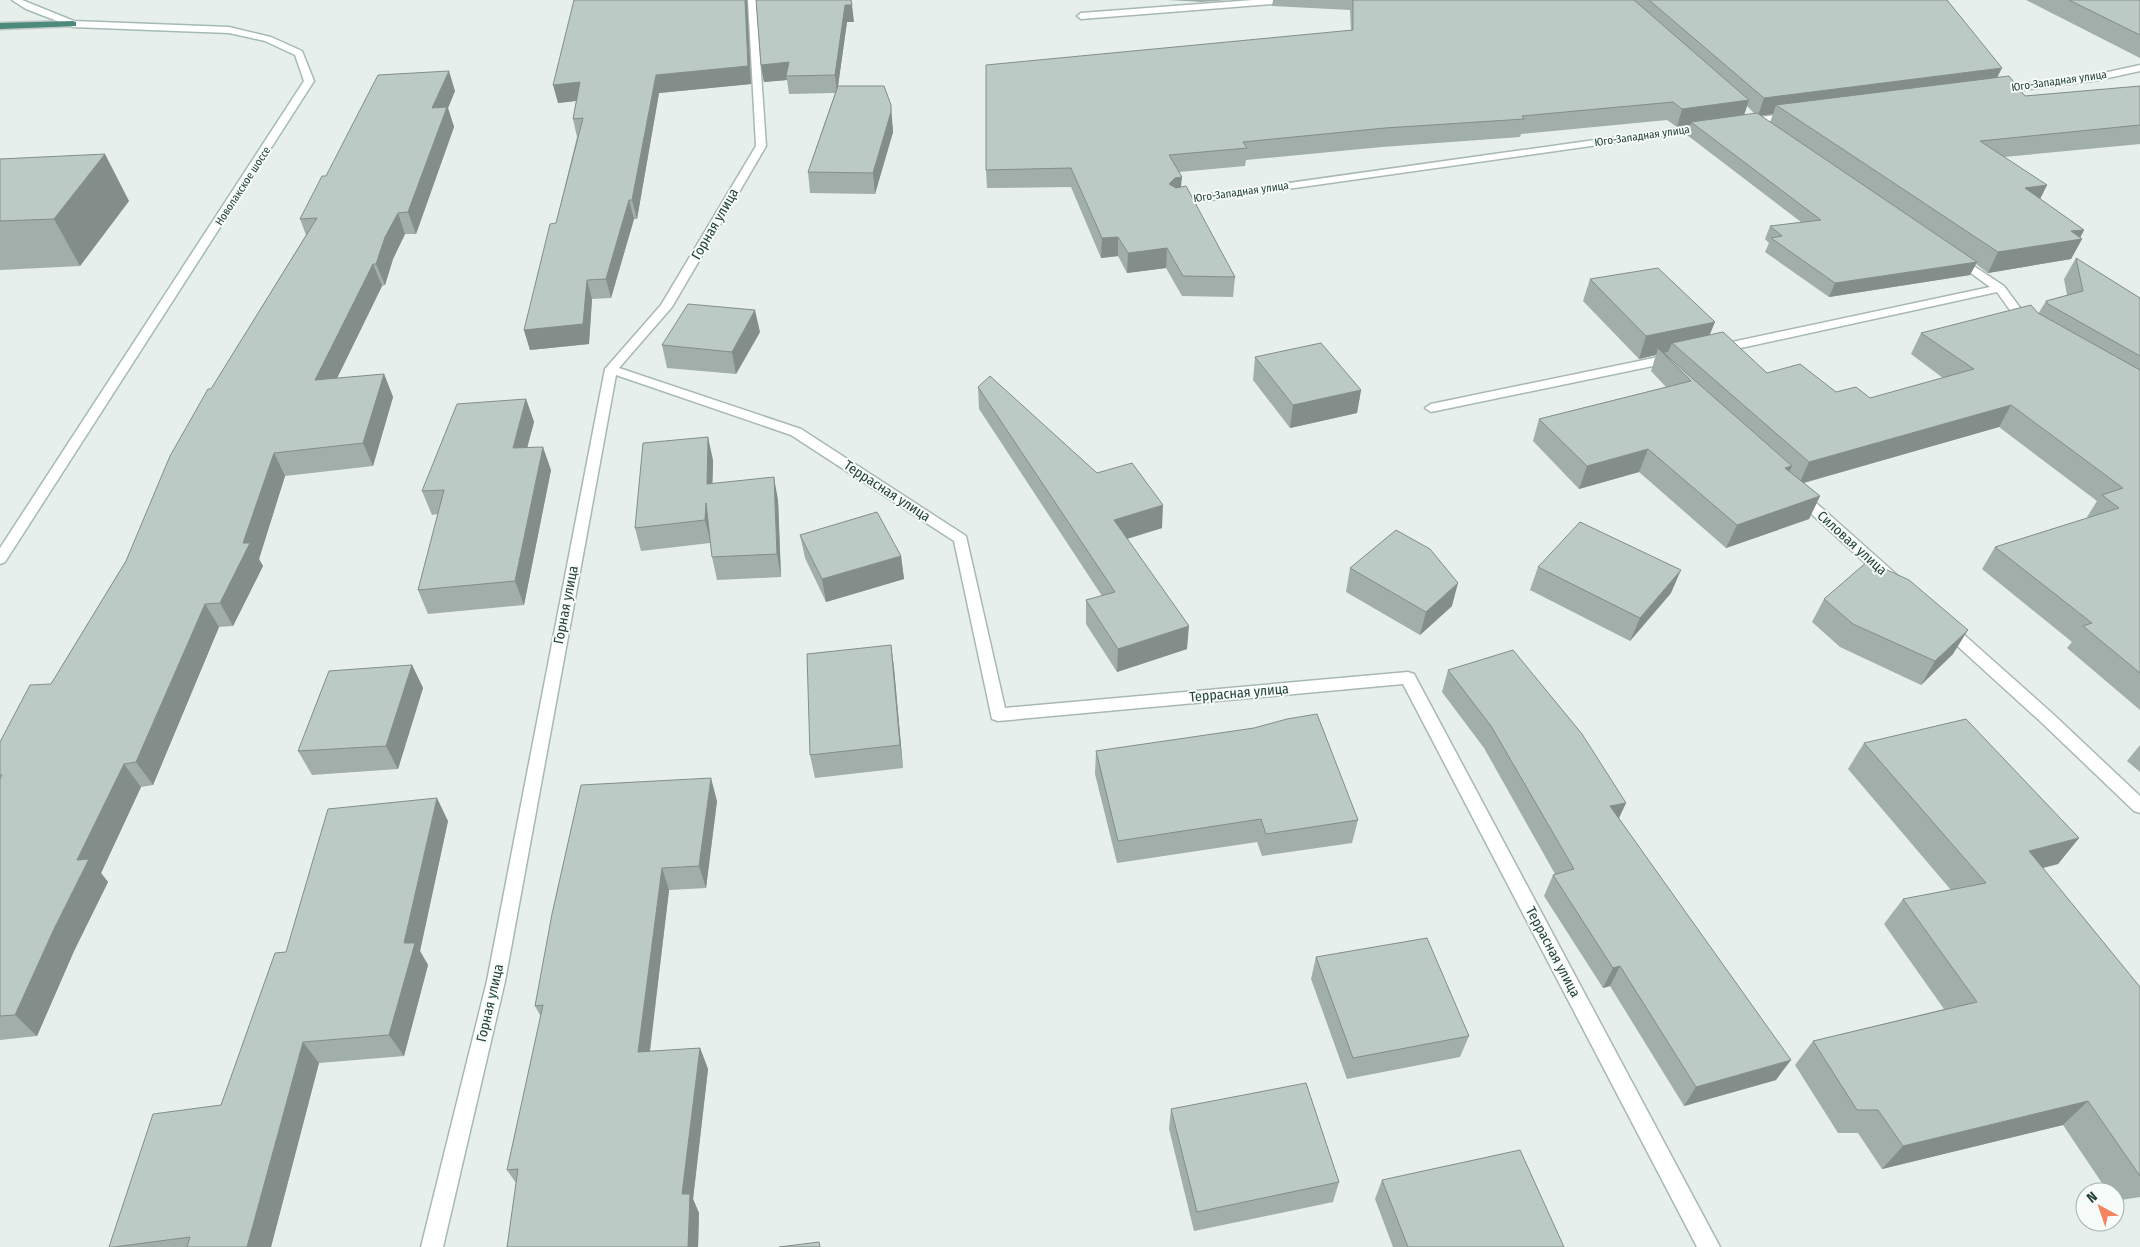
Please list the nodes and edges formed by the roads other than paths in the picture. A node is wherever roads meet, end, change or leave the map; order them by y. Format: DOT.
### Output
graph roads {
  1 [pos="16,0"];
  2 [pos="752,0"];
  3 [pos="1285,0"];
  4 [pos="1081,16"];
  5 [pos="73,24"];
  6 [pos="0,26"];
  7 [pos="2140,68"];
  8 [pos="2121,73"];
  9 [pos="2134,78"];
  10 [pos="1991,90"];
  11 [pos="1804,114"];
  12 [pos="1752,118"];
  13 [pos="1736,124"];
  14 [pos="1716,126"];
  15 [pos="1772,132"];
  16 [pos="1175,202"];
  17 [pos="1951,255"];
  18 [pos="2000,288"];
  19 [pos="2031,330"];
  20 [pos="1710,350"];
  21 [pos="1681,356"];
  22 [pos="1652,363"];
  23 [pos="611,369"];
  24 [pos="1666,376"];
  25 [pos="1431,408"];
  26 [pos="1791,488"];
  27 [pos="0,560"];
  28 [pos="1901,586"];
  29 [pos="1937,619"];
  30 [pos="2140,806"];
  31 [pos="432,1247"];
  32 [pos="1709,1247"];
  1 -- 5 [label="street, Новолакское шоссе"];
  2 -- 23 [label="street, Горная улица"];
  3 -- 4 [label="street"];
  5 -- 6 [label="highway"];
  5 -- 27 [label="street, Новолакское шоссе"];
  7 -- 8 [label="street, Юго-Западная улица"];
  8 -- 9 [label="street"];
  8 -- 10 [label="street, Юго-Западная улица"];
  11 -- 12 [label="street"];
  12 -- 13 [label="street"];
  12 -- 15 [label="street"];
  14 -- 16 [label="street, Юго-Западная улица"];
  17 -- 18 [label="street"];
  18 -- 19 [label="street"];
  18 -- 20 [label="street"];
  21 -- 22 [label="street"];
  22 -- 24 [label="street"];
  22 -- 25 [label="street"];
  23 -- 31 [label="street, Горная улица"];
  23 -- 32 [label="street, Террасная улица"];
  26 -- 28 [label="street, Силовая улица"];
  29 -- 30 [label="street"];
}
